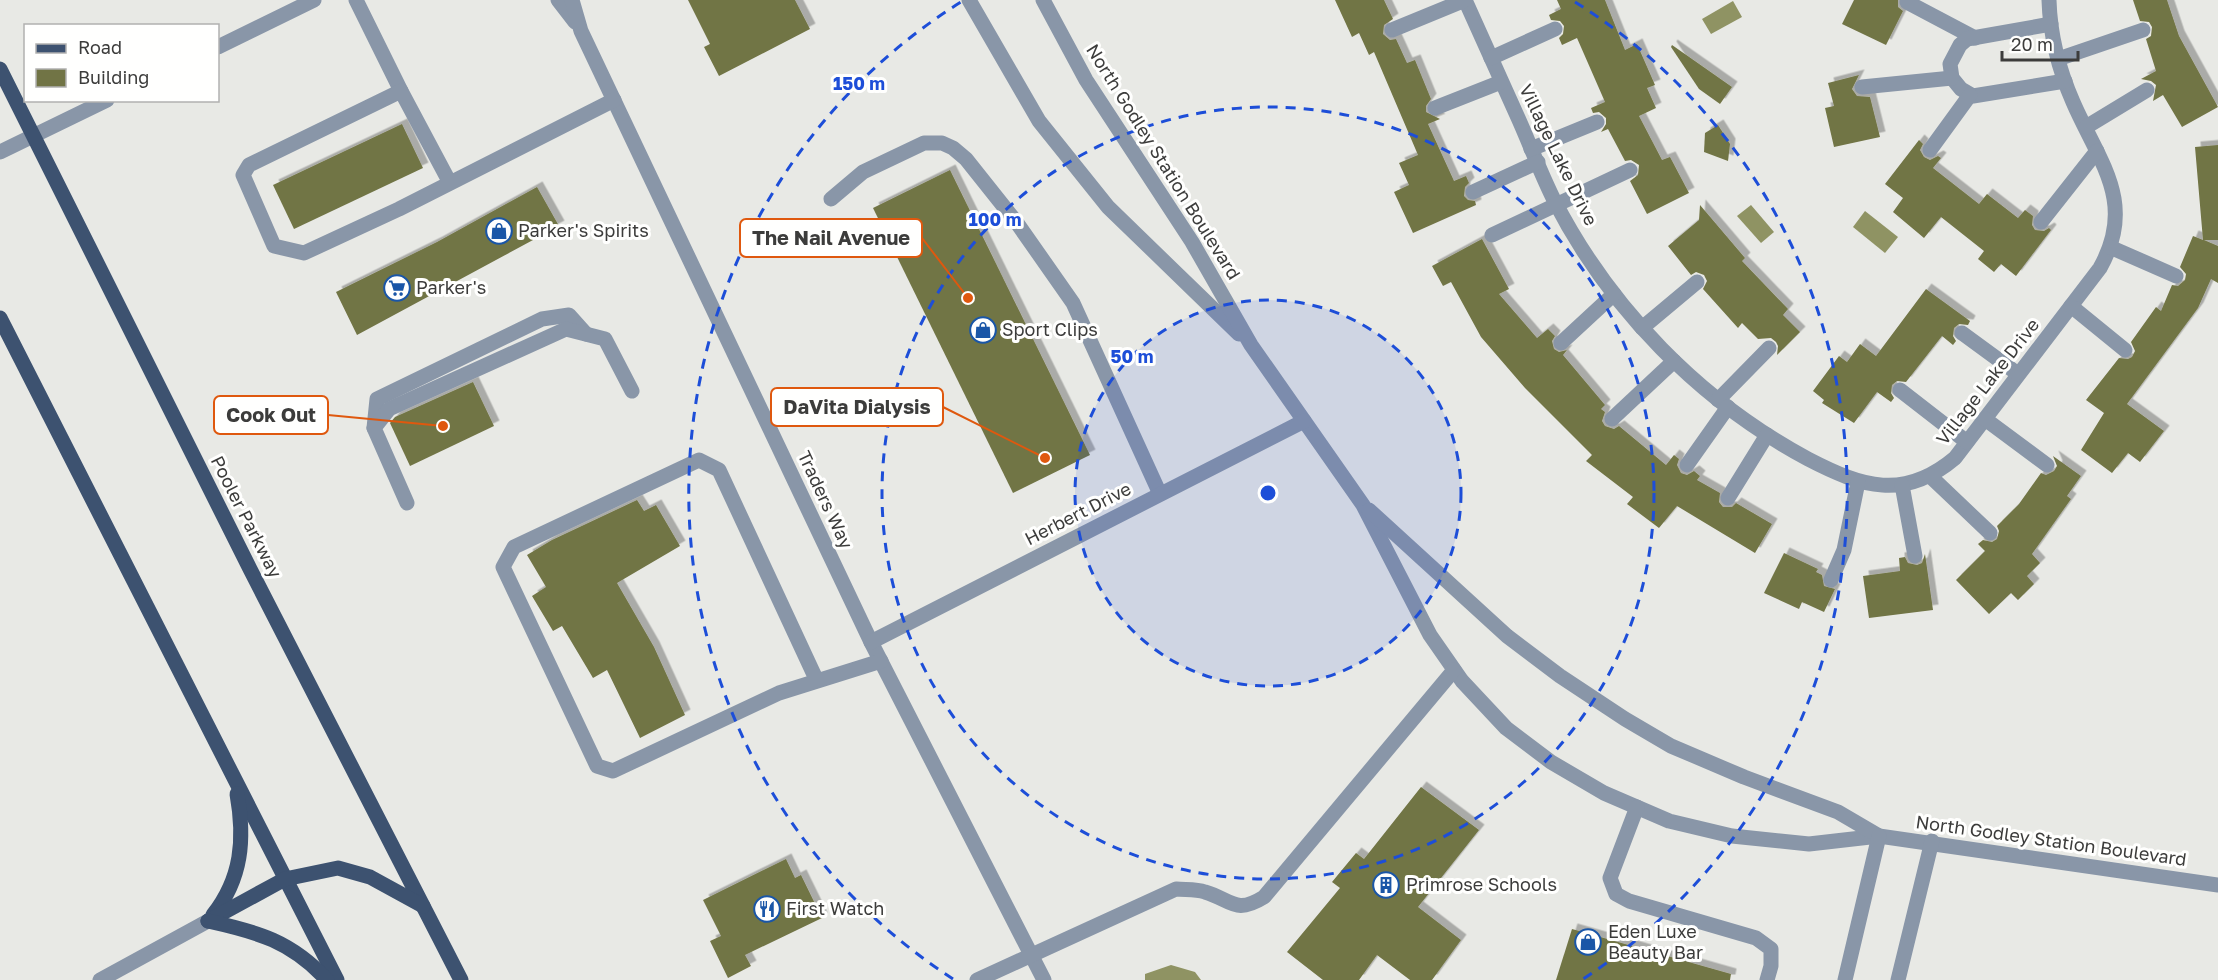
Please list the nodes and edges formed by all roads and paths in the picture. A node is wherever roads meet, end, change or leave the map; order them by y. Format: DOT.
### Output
graph roads {
  1 [pos="314,0"];
  2 [pos="357,0"];
  3 [pos="558,0"];
  4 [pos="572,0"];
  5 [pos="969,0"];
  6 [pos="1043,0"];
  7 [pos="1465,0"];
  8 [pos="2049,0"];
  9 [pos="1907,2"];
  10 [pos="2051,24"];
  11 [pos="1555,29"];
  12 [pos="1392,30"];
  13 [pos="2143,30"];
  14 [pos="581,31"];
  15 [pos="1975,38"];
  16 [pos="219,47"];
  17 [pos="1491,58"];
  18 [pos="2058,59"];
  19 [pos="0,69"];
  20 [pos="1952,78"];
  21 [pos="2065,81"];
  22 [pos="1501,82"];
  23 [pos="1862,87"];
  24 [pos="2147,90"];
  25 [pos="401,91"];
  26 [pos="1970,95"];
  27 [pos="614,100"];
  28 [pos="103,102"];
  29 [pos="1435,108"];
  30 [pos="1597,122"];
  31 [pos="2086,127"];
  32 [pos="34,136"];
  33 [pos="1930,150"];
  34 [pos="2097,151"];
  35 [pos="0,152"];
  36 [pos="1534,156"];
  37 [pos="1630,170"];
  38 [pos="450,183"];
  39 [pos="1473,192"];
  40 [pos="831,200"];
  41 [pos="1556,204"];
  42 [pos="2041,222"];
  43 [pos="1492,235"];
  44 [pos="2110,247"];
  45 [pos="2176,276"];
  46 [pos="1697,282"];
  47 [pos="1614,294"];
  48 [pos="2071,306"];
  49 [pos="0,318"];
  50 [pos="1642,328"];
  51 [pos="1962,333"];
  52 [pos="1561,343"];
  53 [pos="1251,345"];
  54 [pos="1770,348"];
  55 [pos="2125,350"];
  56 [pos="1674,361"];
  57 [pos="2018,374"];
  58 [pos="1900,390"];
  59 [pos="632,391"];
  60 [pos="1723,403"];
  61 [pos="1985,418"];
  62 [pos="1612,419"];
  63 [pos="1304,421"];
  64 [pos="1767,435"];
  65 [pos="1967,442"];
  66 [pos="1687,465"];
  67 [pos="2046,465"];
  68 [pos="1930,476"];
  69 [pos="1858,482"];
  70 [pos="1902,485"];
  71 [pos="1160,494"];
  72 [pos="1728,498"];
  73 [pos="407,503"];
  74 [pos="1363,505"];
  75 [pos="1990,533"];
  76 [pos="1915,555"];
  77 [pos="1831,580"];
  78 [pos="870,642"];
  79 [pos="880,662"];
  80 [pos="1454,670"];
  81 [pos="817,681"];
  82 [pos="233,776"];
  83 [pos="1637,807"];
  84 [pos="1879,836"];
  85 [pos="1932,842"];
  86 [pos="285,879"];
  87 [pos="2218,885"];
  88 [pos="423,906"];
  89 [pos="208,921"];
  90 [pos="1031,953"];
  91 [pos="100,980"];
  92 [pos="327,980"];
  93 [pos="337,980"];
  94 [pos="461,980"];
  95 [pos="977,980"];
  96 [pos="1044,980"];
  97 [pos="1767,980"];
  98 [pos="1845,980"];
  99 [pos="1898,980"];
  1 -- 16 [label="street"];
  2 -- 25 [label="street"];
  3 -- 14 [label="street, Traders Way"];
  4 -- 14 [label="street, Traders Way"];
  5 -- 53 [label="street, North Godley Station Boulevard"];
  6 -- 53 [label="street, North Godley Station Boulevard"];
  7 -- 12 [label="street"];
  7 -- 17 [label="street, Village Lake Drive"];
  8 -- 10 [label="street, Village Lake Drive"];
  9 -- 15 [label="street"];
  10 -- 15 [label="street"];
  10 -- 18 [label="street, Village Lake Drive"];
  11 -- 17 [label="street"];
  13 -- 18 [label="street"];
  14 -- 27 [label="street, Traders Way"];
  15 -- 20 [label="street"];
  17 -- 22 [label="street, Village Lake Drive"];
  18 -- 21 [label="street, Village Lake Drive"];
  19 -- 32 [label="main road, Pooler Parkway"];
  20 -- 23 [label="street"];
  20 -- 26 [label="street"];
  21 -- 26 [label="street"];
  21 -- 31 [label="street, Village Lake Drive"];
  22 -- 29 [label="street"];
  22 -- 36 [label="street, Village Lake Drive"];
  24 -- 31 [label="street"];
  25 -- 38 [label="street"];
  25 -- 38 [label="street"];
  26 -- 33 [label="street"];
  27 -- 38 [label="street"];
  27 -- 78 [label="street, Traders Way"];
  28 -- 32 [label="street"];
  30 -- 36 [label="street"];
  31 -- 34 [label="street, Village Lake Drive"];
  32 -- 35 [label="street"];
  32 -- 88 [label="main road, Pooler Parkway"];
  34 -- 42 [label="street"];
  34 -- 44 [label="street, Village Lake Drive"];
  36 -- 39 [label="street"];
  36 -- 41 [label="street, Village Lake Drive"];
  37 -- 41 [label="street"];
  40 -- 71 [label="street"];
  41 -- 43 [label="street"];
  41 -- 47 [label="street, Village Lake Drive"];
  44 -- 45 [label="street"];
  44 -- 48 [label="street, Village Lake Drive"];
  46 -- 50 [label="street"];
  47 -- 50 [label="street, Village Lake Drive"];
  47 -- 52 [label="street"];
  48 -- 55 [label="street"];
  48 -- 57 [label="street, Village Lake Drive"];
  49 -- 82 [label="main road"];
  50 -- 56 [label="street, Village Lake Drive"];
  51 -- 57 [label="street"];
  53 -- 63 [label="street, North Godley Station Boulevard"];
  54 -- 60 [label="street"];
  56 -- 60 [label="street, Village Lake Drive"];
  56 -- 62 [label="street"];
  57 -- 61 [label="street, Village Lake Drive"];
  58 -- 65 [label="street"];
  59 -- 73 [label="street"];
  60 -- 64 [label="street, Village Lake Drive"];
  60 -- 66 [label="street"];
  61 -- 65 [label="street, Village Lake Drive"];
  61 -- 67 [label="street"];
  63 -- 71 [label="street, Herbert Drive"];
  63 -- 74 [label="street, North Godley Station Boulevard"];
  64 -- 69 [label="street, Village Lake Drive"];
  64 -- 72 [label="street"];
  65 -- 68 [label="street, Village Lake Drive"];
  68 -- 70 [label="street, Village Lake Drive"];
  68 -- 75 [label="street"];
  69 -- 70 [label="street, Village Lake Drive"];
  69 -- 77 [label="street"];
  70 -- 76 [label="street"];
  71 -- 78 [label="street, Herbert Drive"];
  74 -- 80 [label="street, North Godley Station Boulevard"];
  74 -- 84 [label="street, North Godley Station Boulevard"];
  78 -- 79 [label="street, Traders Way"];
  79 -- 81 [label="street"];
  79 -- 90 [label="street, Traders Way"];
  80 -- 83 [label="street, North Godley Station Boulevard"];
  80 -- 90 [label="street"];
  81 -- 81 [label="street"];
  82 -- 86 [label="main road"];
  82 -- 89 [label="main road"];
  83 -- 84 [label="street, North Godley Station Boulevard"];
  83 -- 97 [label="street"];
  84 -- 85 [label="street, North Godley Station Boulevard"];
  84 -- 98 [label="street"];
  85 -- 87 [label="street, North Godley Station Boulevard"];
  85 -- 99 [label="street"];
  86 -- 88 [label="main road"];
  86 -- 89 [label="main road"];
  86 -- 93 [label="main road"];
  88 -- 94 [label="main road, Pooler Parkway"];
  89 -- 91 [label="street"];
  89 -- 92 [label="main road"];
  90 -- 95 [label="street"];
  90 -- 96 [label="street, Traders Way"];
}
